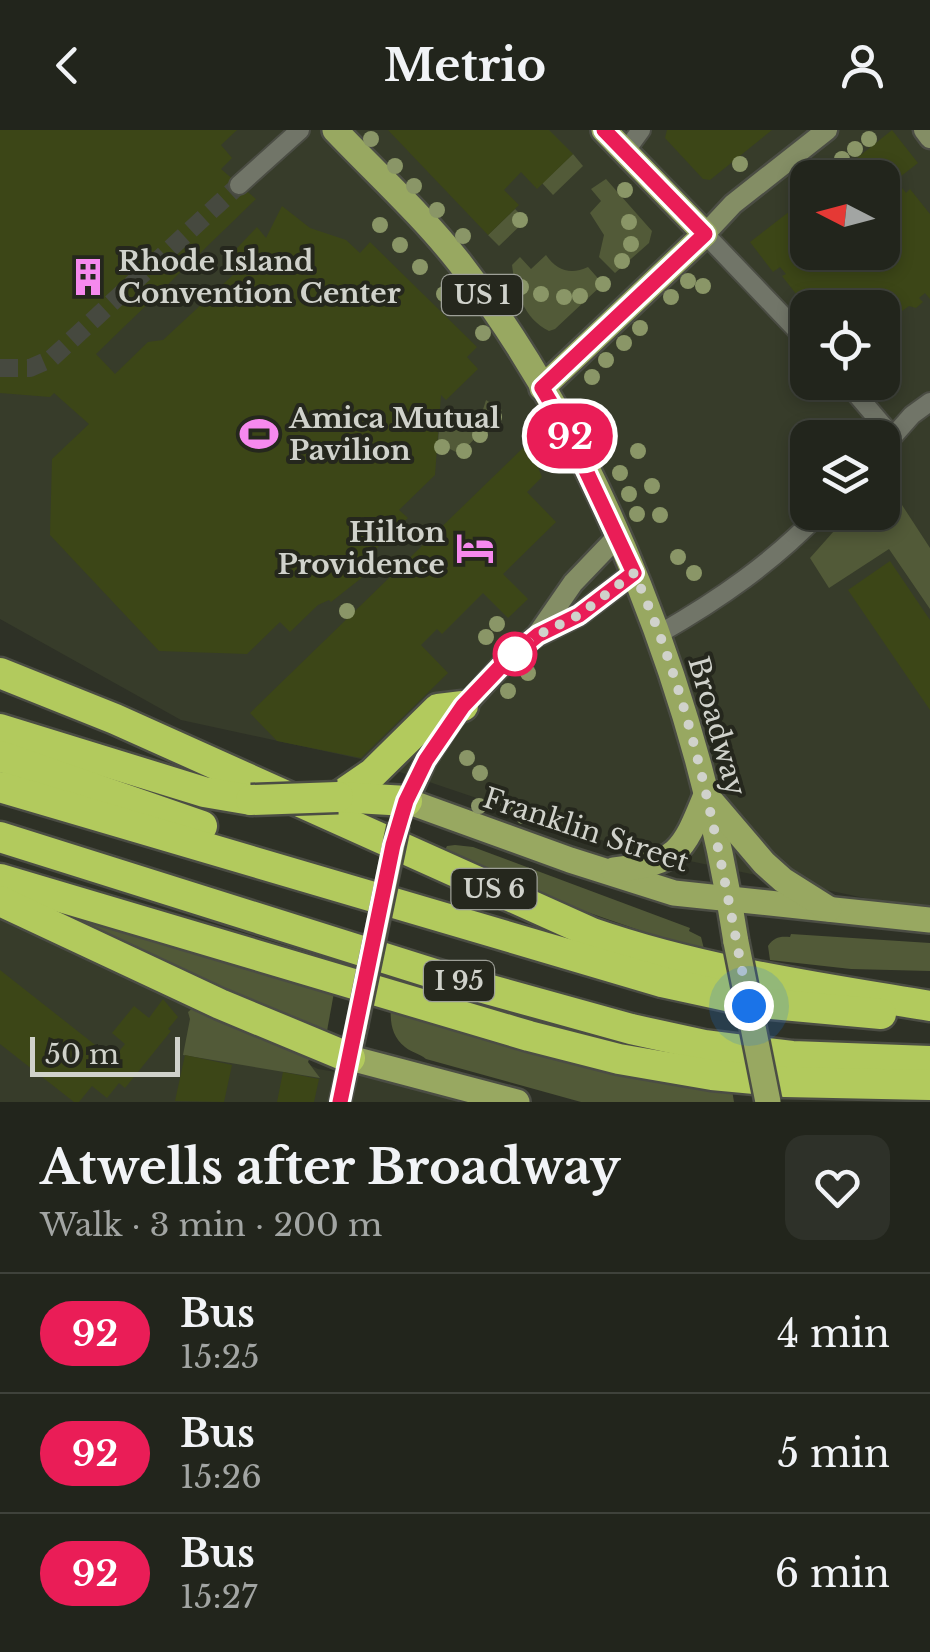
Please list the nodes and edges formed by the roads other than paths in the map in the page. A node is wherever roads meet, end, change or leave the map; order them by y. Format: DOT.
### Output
graph roads {
  1 [pos="300,130"];
  2 [pos="335,130"];
  3 [pos="604,130"];
  4 [pos="641,130"];
  5 [pos="827,130"];
  6 [pos="924,130"];
  7 [pos="930,138"];
  8 [pos="625,152"];
  9 [pos="239,184"];
  10 [pos="705,234"];
  11 [pos="790,323"];
  12 [pos="542,388"];
  13 [pos="930,402"];
  14 [pos="900,430"];
  15 [pos="801,530"];
  16 [pos="617,537"];
  17 [pos="634,573"];
  18 [pos="659,634"];
  19 [pos="538,635"];
  20 [pos="0,658"];
  21 [pos="0,673"];
  22 [pos="79,704"];
  23 [pos="463,706"];
  24 [pos="0,729"];
  25 [pos="0,756"];
  26 [pos="0,787"];
  27 [pos="706,795"];
  28 [pos="338,798"];
  29 [pos="403,812"];
  30 [pos="0,837"];
  31 [pos="0,867"];
  32 [pos="604,872"];
  33 [pos="0,880"];
  34 [pos="347,889"];
  35 [pos="728,901"];
  36 [pos="0,902"];
  37 [pos="833,911"];
  38 [pos="930,920"];
  39 [pos="143,923"];
  40 [pos="930,1006"];
  41 [pos="930,1015"];
  42 [pos="350,1058"];
  43 [pos="930,1061"];
  44 [pos="930,1084"];
  45 [pos="340,1102"];
  46 [pos="517,1102"];
  47 [pos="768,1102"];
  1 -- 9 [label="street"];
  2 -- 12 [label="main road, US 1"];
  3 -- 8 [label="main road"];
  4 -- 8 [label="street"];
  5 -- 10 [label="main road"];
  6 -- 7 [label="main road"];
  8 -- 10 [label="main road"];
  10 -- 11 [label="street"];
  10 -- 12 [label="main road"];
  12 -- 16 [label="main road, Broadway / US 1"];
  13 -- 14 [label="street"];
  15 -- 18 [label="street"];
  16 -- 17 [label="main road, Broadway / US 1"];
  16 -- 19 [label="main road"];
  17 -- 18 [label="main road, Broadway / US 1"];
  17 -- 19 [label="main road"];
  18 -- 27 [label="main road, Broadway / US 1"];
  19 -- 23 [label="main road"];
  20 -- 22 [label="highway"];
  21 -- 22 [label="highway, US 6"];
  22 -- 40 [label="highway, US 6"];
  23 -- 28 [label="highway"];
  23 -- 29 [label="main road"];
  24 -- 28 [label="highway, bridge"];
  25 -- 34 [label="highway"];
  26 -- 34 [label="highway, I 95"];
  27 -- 32 [label="main road"];
  27 -- 35 [label="main road, Broadway / US 1"];
  27 -- 37 [label="main road"];
  28 -- 29 [label="highway"];
  29 -- 32 [label="main road, Franklin Street"];
  29 -- 42 [label="main road, bridge"];
  30 -- 43 [label="highway, I 95"];
  31 -- 39 [label="highway"];
  32 -- 35 [label="main road, Franklin Street"];
  33 -- 39 [label="highway"];
  34 -- 41 [label="highway, I 95"];
  35 -- 37 [label="main road, Franklin Street"];
  35 -- 47 [label="main road, Broadway / US 1, bridge"];
  36 -- 42 [label="highway"];
  37 -- 38 [label="main road, Franklin Street"];
  39 -- 44 [label="highway"];
  42 -- 45 [label="main road"];
  42 -- 46 [label="main road"];
}
